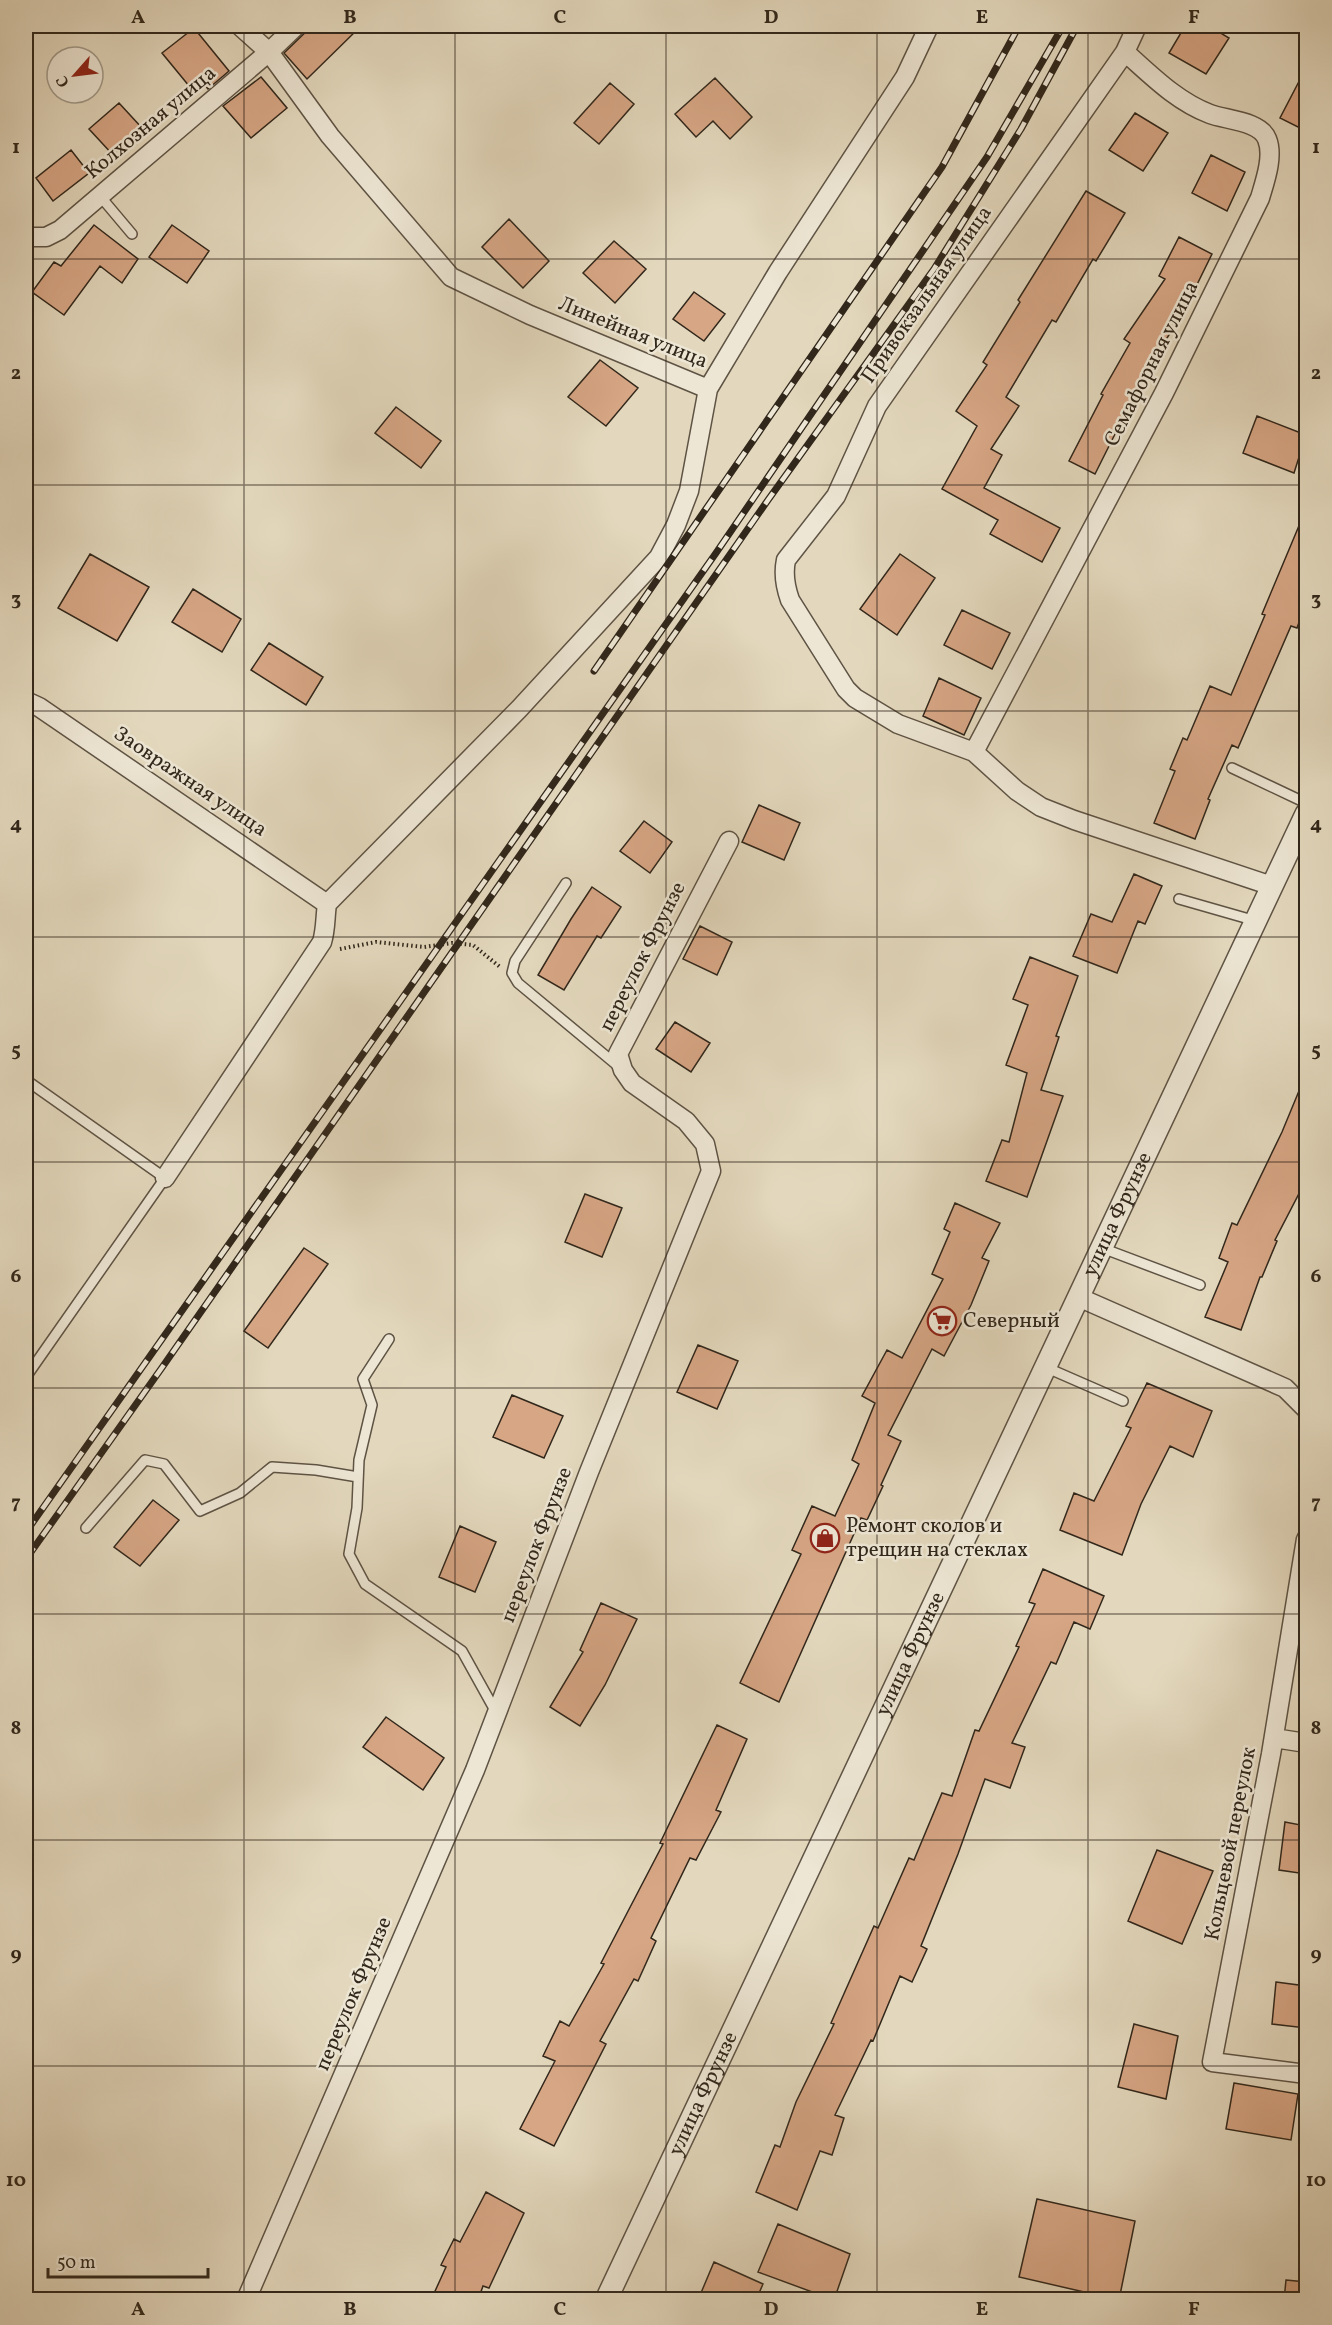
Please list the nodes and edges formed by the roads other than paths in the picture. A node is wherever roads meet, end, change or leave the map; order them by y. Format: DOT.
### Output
graph roads {
  1 [pos="240,26"];
  2 [pos="296,26"];
  3 [pos="929,26"];
  4 [pos="1137,26"];
  5 [pos="269,52"];
  6 [pos="1125,52"];
  7 [pos="100,196"];
  8 [pos="132,234"];
  9 [pos="26,237"];
  10 [pos="708,389"];
  11 [pos="26,701"];
  12 [pos="974,752"];
  13 [pos="1232,768"];
  14 [pos="1306,803"];
  15 [pos="1306,814"];
  16 [pos="729,841"];
  17 [pos="566,883"];
  18 [pos="1272,886"];
  19 [pos="1179,899"];
  20 [pos="327,904"];
  21 [pos="1256,921"];
  22 [pos="622,1070"];
  23 [pos="26,1080"];
  24 [pos="165,1178"];
  25 [pos="1102,1248"];
  26 [pos="1200,1285"];
  27 [pos="1078,1297"];
  28 [pos="389,1339"];
  29 [pos="1046,1367"];
  30 [pos="26,1377"];
  31 [pos="1123,1401"];
  32 [pos="1304,1404"];
  33 [pos="358,1477"];
  34 [pos="86,1528"];
  35 [pos="1306,1539"];
  36 [pos="497,1714"];
  37 [pos="1274,1738"];
  38 [pos="1306,1743"];
  39 [pos="1306,2074"];
  40 [pos="246,2300"];
  41 [pos="606,2300"];
  1 -- 5 [label="street, Линейная улица"];
  2 -- 5 [label="street, Колхозная улица"];
  3 -- 10 [label="street, Линейная улица"];
  4 -- 6 [label="street, Привокзальная улица"];
  5 -- 7 [label="street, Колхозная улица"];
  5 -- 10 [label="street, Линейная улица"];
  6 -- 12 [label="street, Семафорная улица"];
  6 -- 12 [label="street, Привокзальная улица"];
  7 -- 8 [label="lane"];
  7 -- 9 [label="street, Колхозная улица"];
  10 -- 20 [label="street"];
  11 -- 20 [label="street, Заовражная улица"];
  12 -- 18 [label="street"];
  13 -- 14 [label="lane"];
  15 -- 18 [label="street, улица Фрунзе"];
  16 -- 22 [label="street, переулок Фрунзе"];
  17 -- 22 [label="lane"];
  18 -- 21 [label="street, улица Фрунзе"];
  19 -- 21 [label="lane"];
  20 -- 24 [label="street"];
  21 -- 25 [label="street, улица Фрунзе"];
  22 -- 36 [label="street, переулок Фрунзе"];
  23 -- 24 [label="lane"];
  24 -- 30 [label="lane"];
  25 -- 26 [label="lane"];
  25 -- 27 [label="street, улица Фрунзе"];
  27 -- 29 [label="street, улица Фрунзе"];
  27 -- 32 [label="street"];
  28 -- 33 [label="lane"];
  29 -- 31 [label="lane"];
  29 -- 41 [label="street, улица Фрунзе"];
  33 -- 34 [label="lane"];
  33 -- 36 [label="lane"];
  35 -- 37 [label="street, Кольцевой переулок"];
  36 -- 40 [label="street, переулок Фрунзе"];
  37 -- 38 [label="street"];
  37 -- 39 [label="street, Кольцевой переулок"];
}
